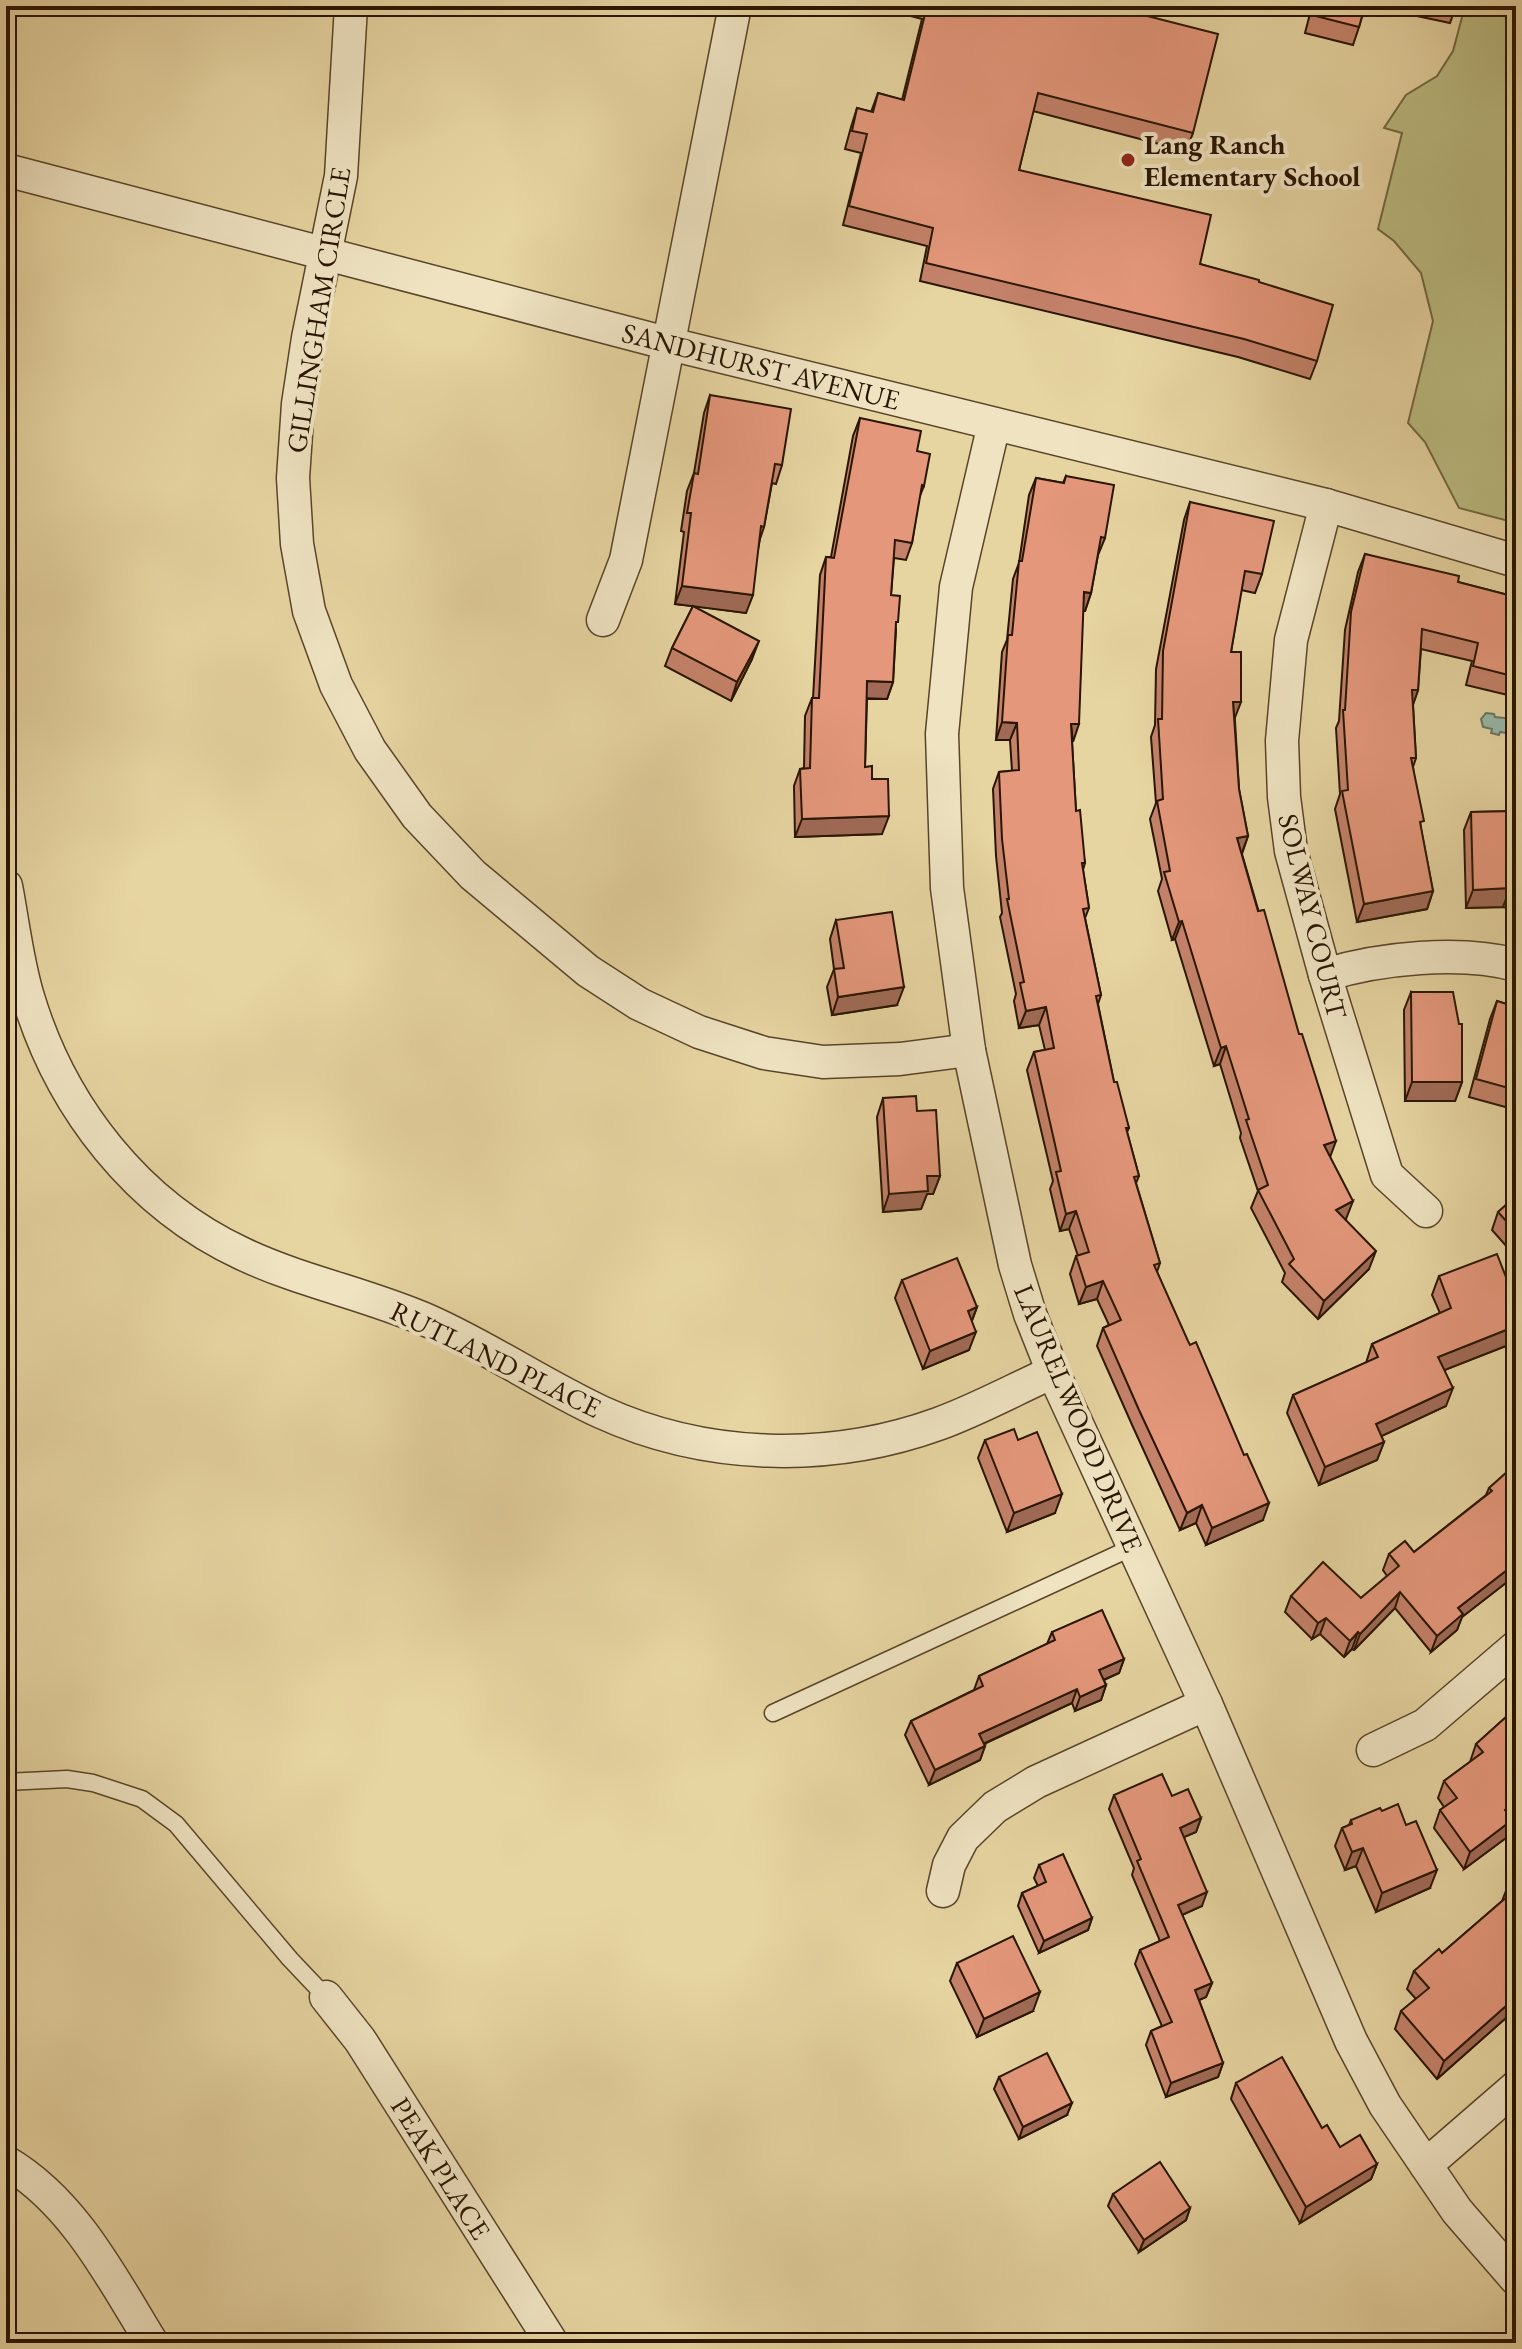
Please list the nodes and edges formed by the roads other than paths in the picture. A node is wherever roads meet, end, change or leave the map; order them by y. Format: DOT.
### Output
graph roads {
  1 [pos="351,6"];
  2 [pos="735,6"];
  3 [pos="6,170"];
  4 [pos="323,255"];
  5 [pos="670,344"];
  6 [pos="994,424"];
  7 [pos="1326,505"];
  8 [pos="1516,561"];
  9 [pos="603,620"];
  10 [pos="6,886"];
  11 [pos="1516,965"];
  12 [pos="1325,975"];
  13 [pos="969,1050"];
  14 [pos="1426,1211"];
  15 [pos="1053,1372"];
  16 [pos="1133,1547"];
  17 [pos="1516,1647"];
  18 [pos="1206,1704"];
  19 [pos="773,1713"];
  20 [pos="6,1731"];
  21 [pos="6,1749"];
  22 [pos="1373,1750"];
  23 [pos="6,1782"];
  24 [pos="943,1891"];
  25 [pos="326,1997"];
  26 [pos="1516,2087"];
  27 [pos="6,2162"];
  28 [pos="1426,2165"];
  29 [pos="1516,2279"];
  30 [pos="152,2343"];
  31 [pos="552,2343"];
  1 -- 4 [label="street, GILLINGHAM CIRCLE"];
  2 -- 5 [label="street"];
  3 -- 4 [label="street, SANDHURST AVENUE"];
  4 -- 5 [label="street, SANDHURST AVENUE"];
  4 -- 13 [label="street, GILLINGHAM CIRCLE"];
  5 -- 6 [label="street, SANDHURST AVENUE"];
  5 -- 9 [label="street"];
  6 -- 7 [label="street, SANDHURST AVENUE"];
  6 -- 13 [label="street, LAURELWOOD DRIVE"];
  7 -- 8 [label="street, SANDHURST AVENUE"];
  7 -- 12 [label="street, SOLWAY COURT"];
  10 -- 15 [label="street, RUTLAND PLACE"];
  11 -- 12 [label="street"];
  12 -- 14 [label="street, SOLWAY COURT"];
  13 -- 15 [label="street, LAURELWOOD DRIVE"];
  15 -- 16 [label="street, LAURELWOOD DRIVE"];
  16 -- 18 [label="street, LAURELWOOD DRIVE"];
  16 -- 19 [label="lane"];
  17 -- 22 [label="street"];
  18 -- 24 [label="street"];
  18 -- 28 [label="street, LAURELWOOD DRIVE"];
  20 -- 21 [label="lane"];
  23 -- 25 [label="lane"];
  25 -- 31 [label="street, PEAK PLACE"];
  26 -- 28 [label="street"];
  27 -- 30 [label="street"];
  28 -- 29 [label="street, LAURELWOOD DRIVE"];
}
